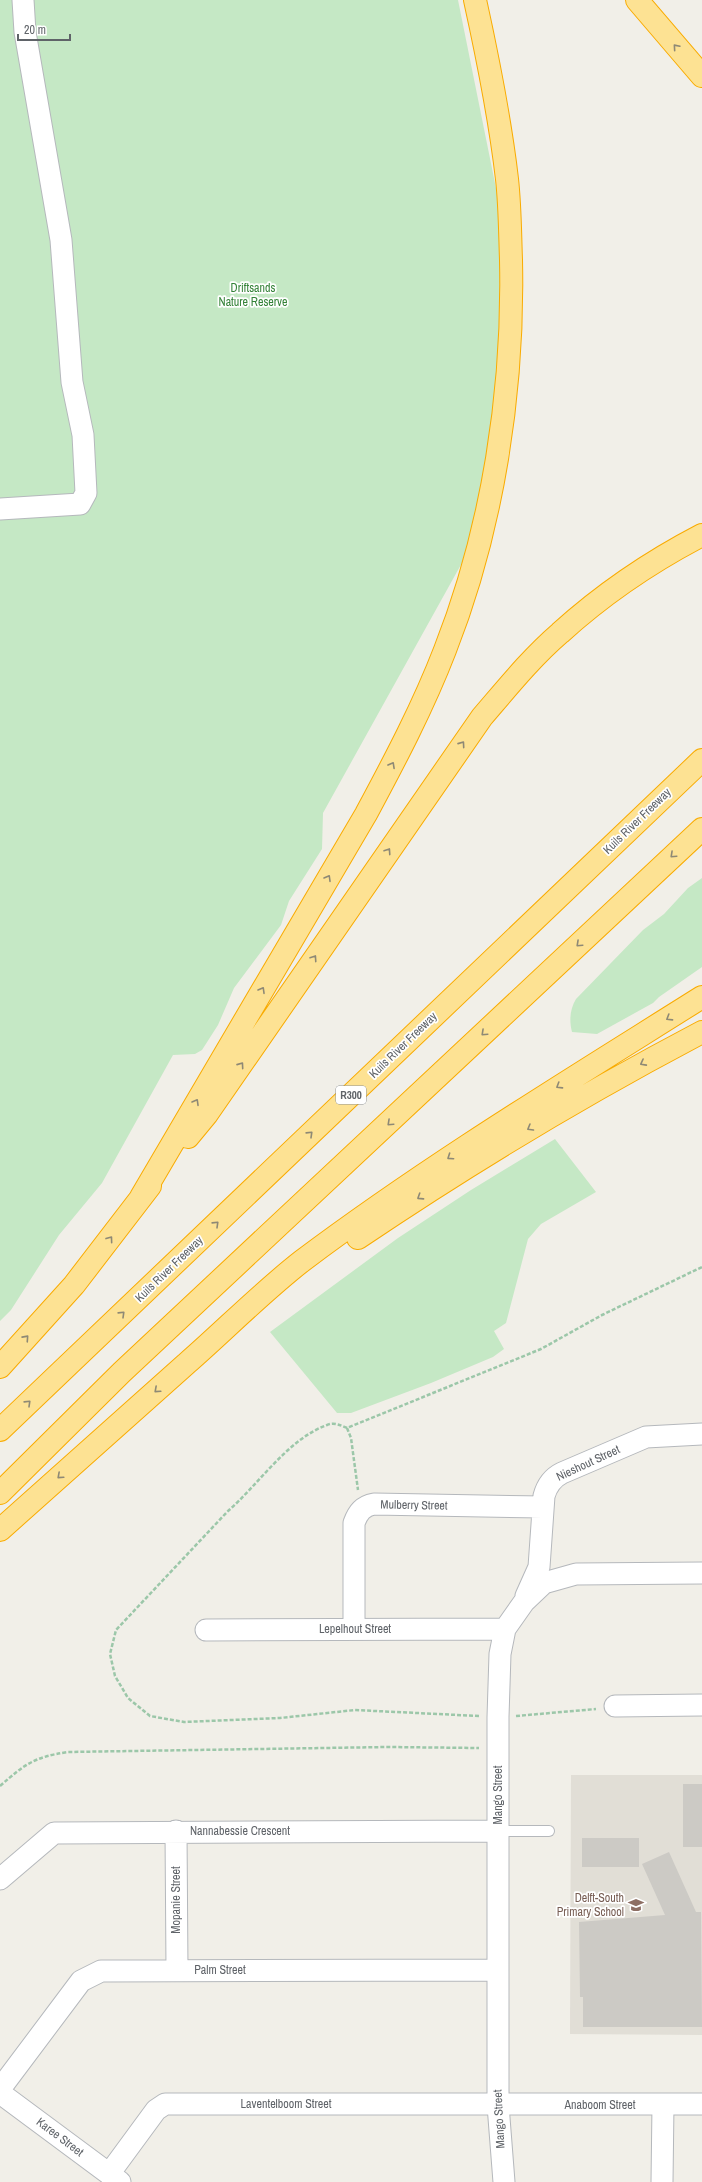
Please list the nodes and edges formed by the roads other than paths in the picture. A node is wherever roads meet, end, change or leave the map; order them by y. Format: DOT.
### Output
graph roads {
  1 [pos="23,0"];
  2 [pos="475,0"];
  3 [pos="637,0"];
  4 [pos="702,76"];
  5 [pos="0,509"];
  6 [pos="702,535"];
  7 [pos="702,760"];
  8 [pos="702,829"];
  9 [pos="702,997"];
  10 [pos="702,1032"];
  11 [pos="141,1197"];
  12 [pos="186,1364"];
  13 [pos="0,1367"];
  14 [pos="0,1430"];
  15 [pos="702,1434"];
  16 [pos="0,1493"];
  17 [pos="543,1507"];
  18 [pos="0,1530"];
  19 [pos="702,1573"];
  20 [pos="524,1602"];
  21 [pos="505,1629"];
  22 [pos="206,1630"];
  23 [pos="354,1630"];
  24 [pos="702,1705"];
  25 [pos="615,1706"];
  26 [pos="176,1831"];
  27 [pos="498,1831"];
  28 [pos="549,1831"];
  29 [pos="0,1879"];
  30 [pos="177,1970"];
  31 [pos="498,1970"];
  32 [pos="0,2089"];
  33 [pos="0,2093"];
  34 [pos="663,2104"];
  35 [pos="702,2104"];
  36 [pos="498,2105"];
  37 [pos="115,2178"];
  38 [pos="504,2182"];
  39 [pos="662,2182"];
  1 -- 5 [label="street"];
  11 -- 2 [label="highway, one-way"];
  4 -- 3 [label="highway, one-way"];
  11 -- 6 [label="highway, one-way"];
  14 -- 7 [label="highway, Kuils River Freeway / R300, one-way"];
  8 -- 16 [label="highway, one-way"];
  9 -- 12 [label="highway, one-way"];
  10 -- 12 [label="highway, one-way"];
  13 -- 11 [label="highway, one-way"];
  12 -- 18 [label="highway, one-way"];
  15 -- 17 [label="street, Nieshout Street"];
  17 -- 20 [label="street, Nieshout Street"];
  17 -- 23 [label="street, Mulberry Street"];
  19 -- 20 [label="street, Mango Street"];
  20 -- 21 [label="street, Mango Street"];
  21 -- 23 [label="street, Lepelhout Street"];
  21 -- 27 [label="street, Mango Street"];
  22 -- 23 [label="street, Lepelhout Street"];
  24 -- 25 [label="street"];
  26 -- 27 [label="street, Nannabessie Crescent"];
  26 -- 29 [label="street, Nannabessie Crescent"];
  26 -- 30 [label="street, Mopanie Street"];
  27 -- 28 [label="lane"];
  27 -- 31 [label="street, Mango Street"];
  30 -- 31 [label="street, Palm Street"];
  30 -- 32 [label="street, Palm Street"];
  31 -- 36 [label="street, Mango Street"];
  33 -- 37 [label="street, Karee Street"];
  34 -- 35 [label="street, Anaboom Street"];
  34 -- 36 [label="street, Anaboom Street"];
  34 -- 39 [label="street"];
  36 -- 37 [label="street, Laventelboom Street"];
  36 -- 38 [label="street, Mango Street"];
}
